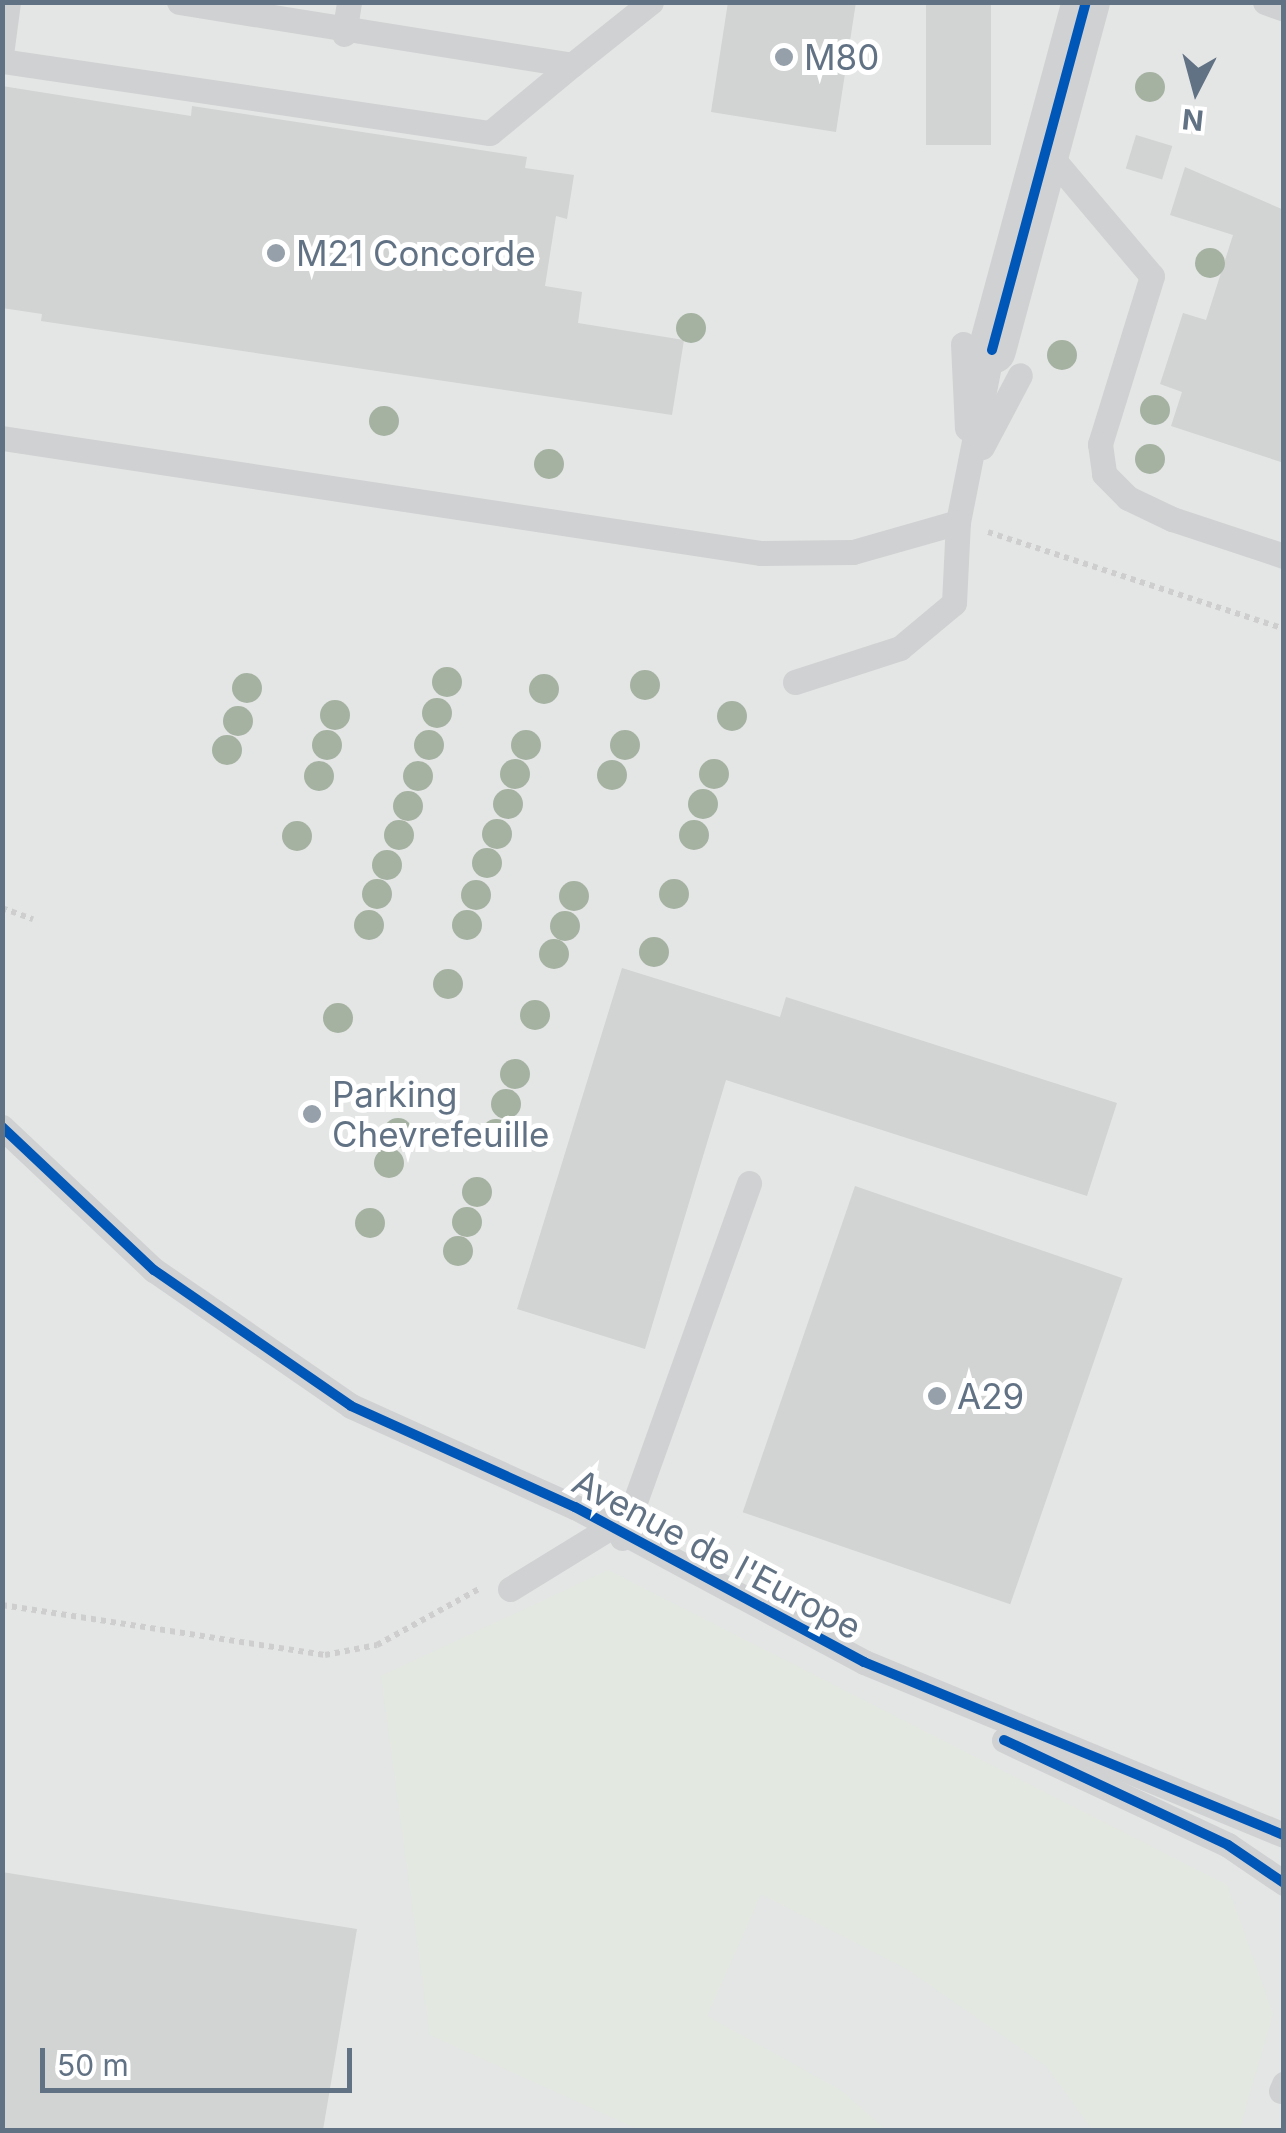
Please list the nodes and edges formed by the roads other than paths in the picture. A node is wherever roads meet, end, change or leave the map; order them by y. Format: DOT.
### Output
graph roads {
  1 [pos="8,2"];
  2 [pos="179,2"];
  3 [pos="348,2"];
  4 [pos="651,2"];
  5 [pos="1086,2"];
  6 [pos="1265,2"];
  7 [pos="1284,9"];
  8 [pos="344,34"];
  9 [pos="2,47"];
  10 [pos="2,61"];
  11 [pos="572,65"];
  12 [pos="1042,146"];
  13 [pos="1025,208"];
  14 [pos="992,356"];
  15 [pos="2,438"];
  16 [pos="968,474"];
  17 [pos="958,522"];
  18 [pos="1284,556"];
  19 [pos="795,682"];
  20 [pos="2,1127"];
  21 [pos="749,1183"];
  22 [pos="614,1534"];
  23 [pos="501,1586"];
  24 [pos="864,1662"];
  25 [pos="1284,1836"];
  26 [pos="1284,1883"];
  1 -- 9 [label="lane"];
  2 -- 8 [label="lane"];
  3 -- 8 [label="lane"];
  4 -- 11 [label="lane"];
  5 -- 12 [label="street"];
  6 -- 7 [label="lane"];
  8 -- 11 [label="lane"];
  10 -- 11 [label="lane"];
  12 -- 13 [label="street"];
  12 -- 18 [label="lane"];
  13 -- 14 [label="street"];
  13 -- 14 [label="street"];
  14 -- 16 [label="lane"];
  14 -- 16 [label="lane"];
  15 -- 17 [label="lane"];
  16 -- 17 [label="lane"];
  17 -- 19 [label="lane"];
  20 -- 22 [label="lane, Avenue de l'Europe"];
  21 -- 22 [label="lane"];
  22 -- 23 [label="lane"];
  22 -- 24 [label="lane, Avenue de l'Europe"];
  24 -- 25 [label="lane"];
  24 -- 26 [label="lane"];
}
